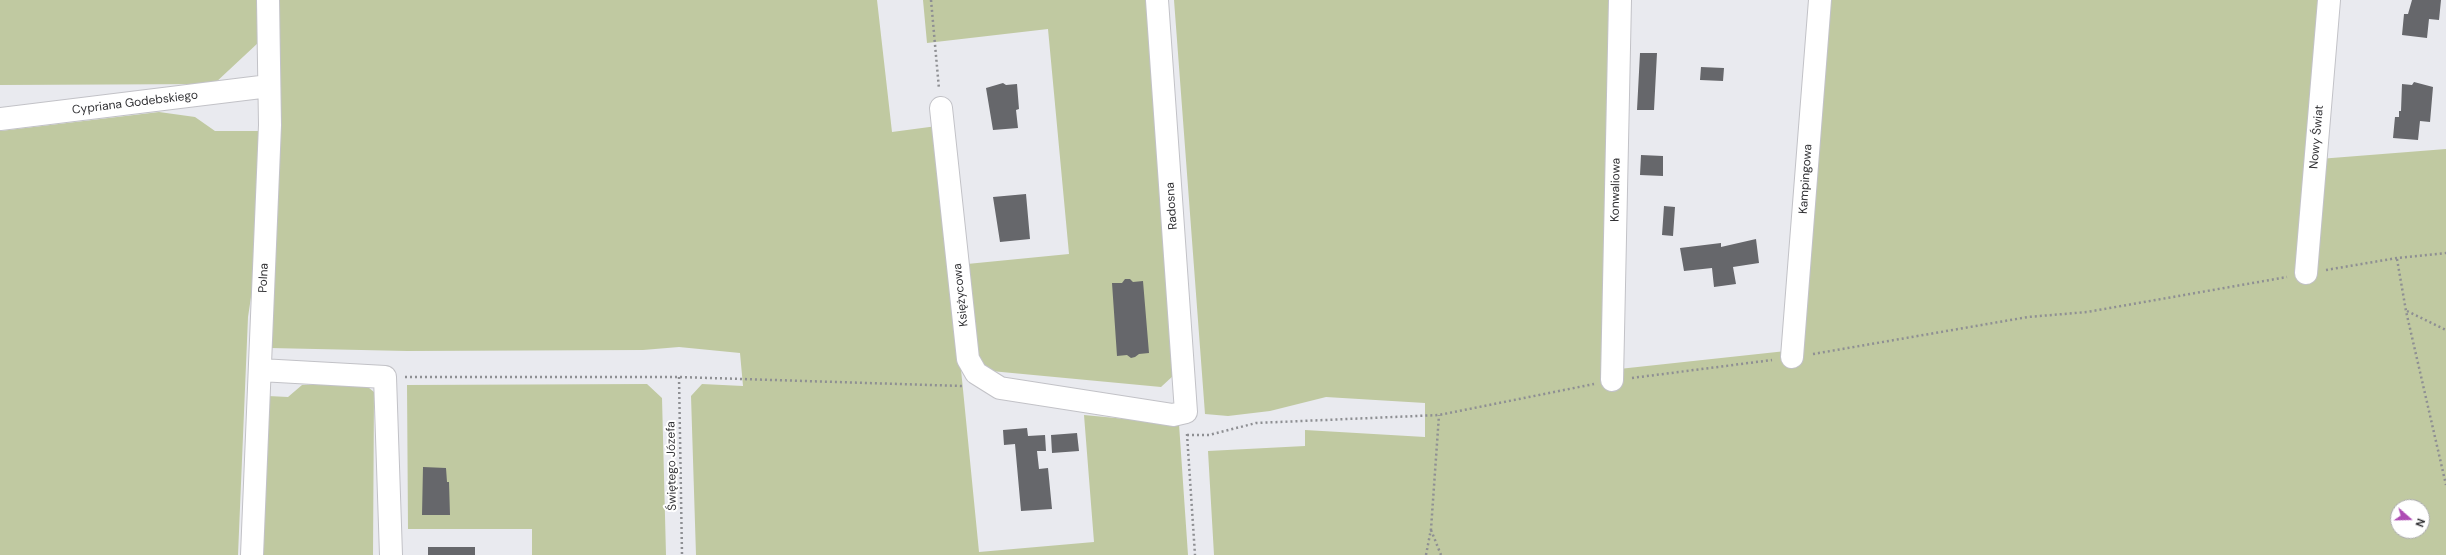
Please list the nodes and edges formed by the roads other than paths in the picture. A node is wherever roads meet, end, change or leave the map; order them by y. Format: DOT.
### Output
graph roads {
  1 [pos="268,0"];
  2 [pos="1157,0"];
  3 [pos="1620,0"];
  4 [pos="1820,0"];
  5 [pos="2328,0"];
  6 [pos="269,86"];
  7 [pos="941,108"];
  8 [pos="0,119"];
  9 [pos="2306,273"];
  10 [pos="1792,357"];
  11 [pos="260,370"];
  12 [pos="1612,380"];
  13 [pos="1186,412"];
  14 [pos="252,555"];
  15 [pos="391,555"];
  1 -- 6 [label="street, Polna"];
  2 -- 13 [label="street, Radosna"];
  3 -- 12 [label="street, Konwaliowa"];
  4 -- 10 [label="street, Kampingowa"];
  5 -- 9 [label="street, Nowy Świat"];
  6 -- 8 [label="street, Cypriana Godebskiego"];
  6 -- 11 [label="street, Polna"];
  7 -- 13 [label="street, Księżycowa"];
  11 -- 14 [label="street, Polna"];
  11 -- 15 [label="street"];
}
